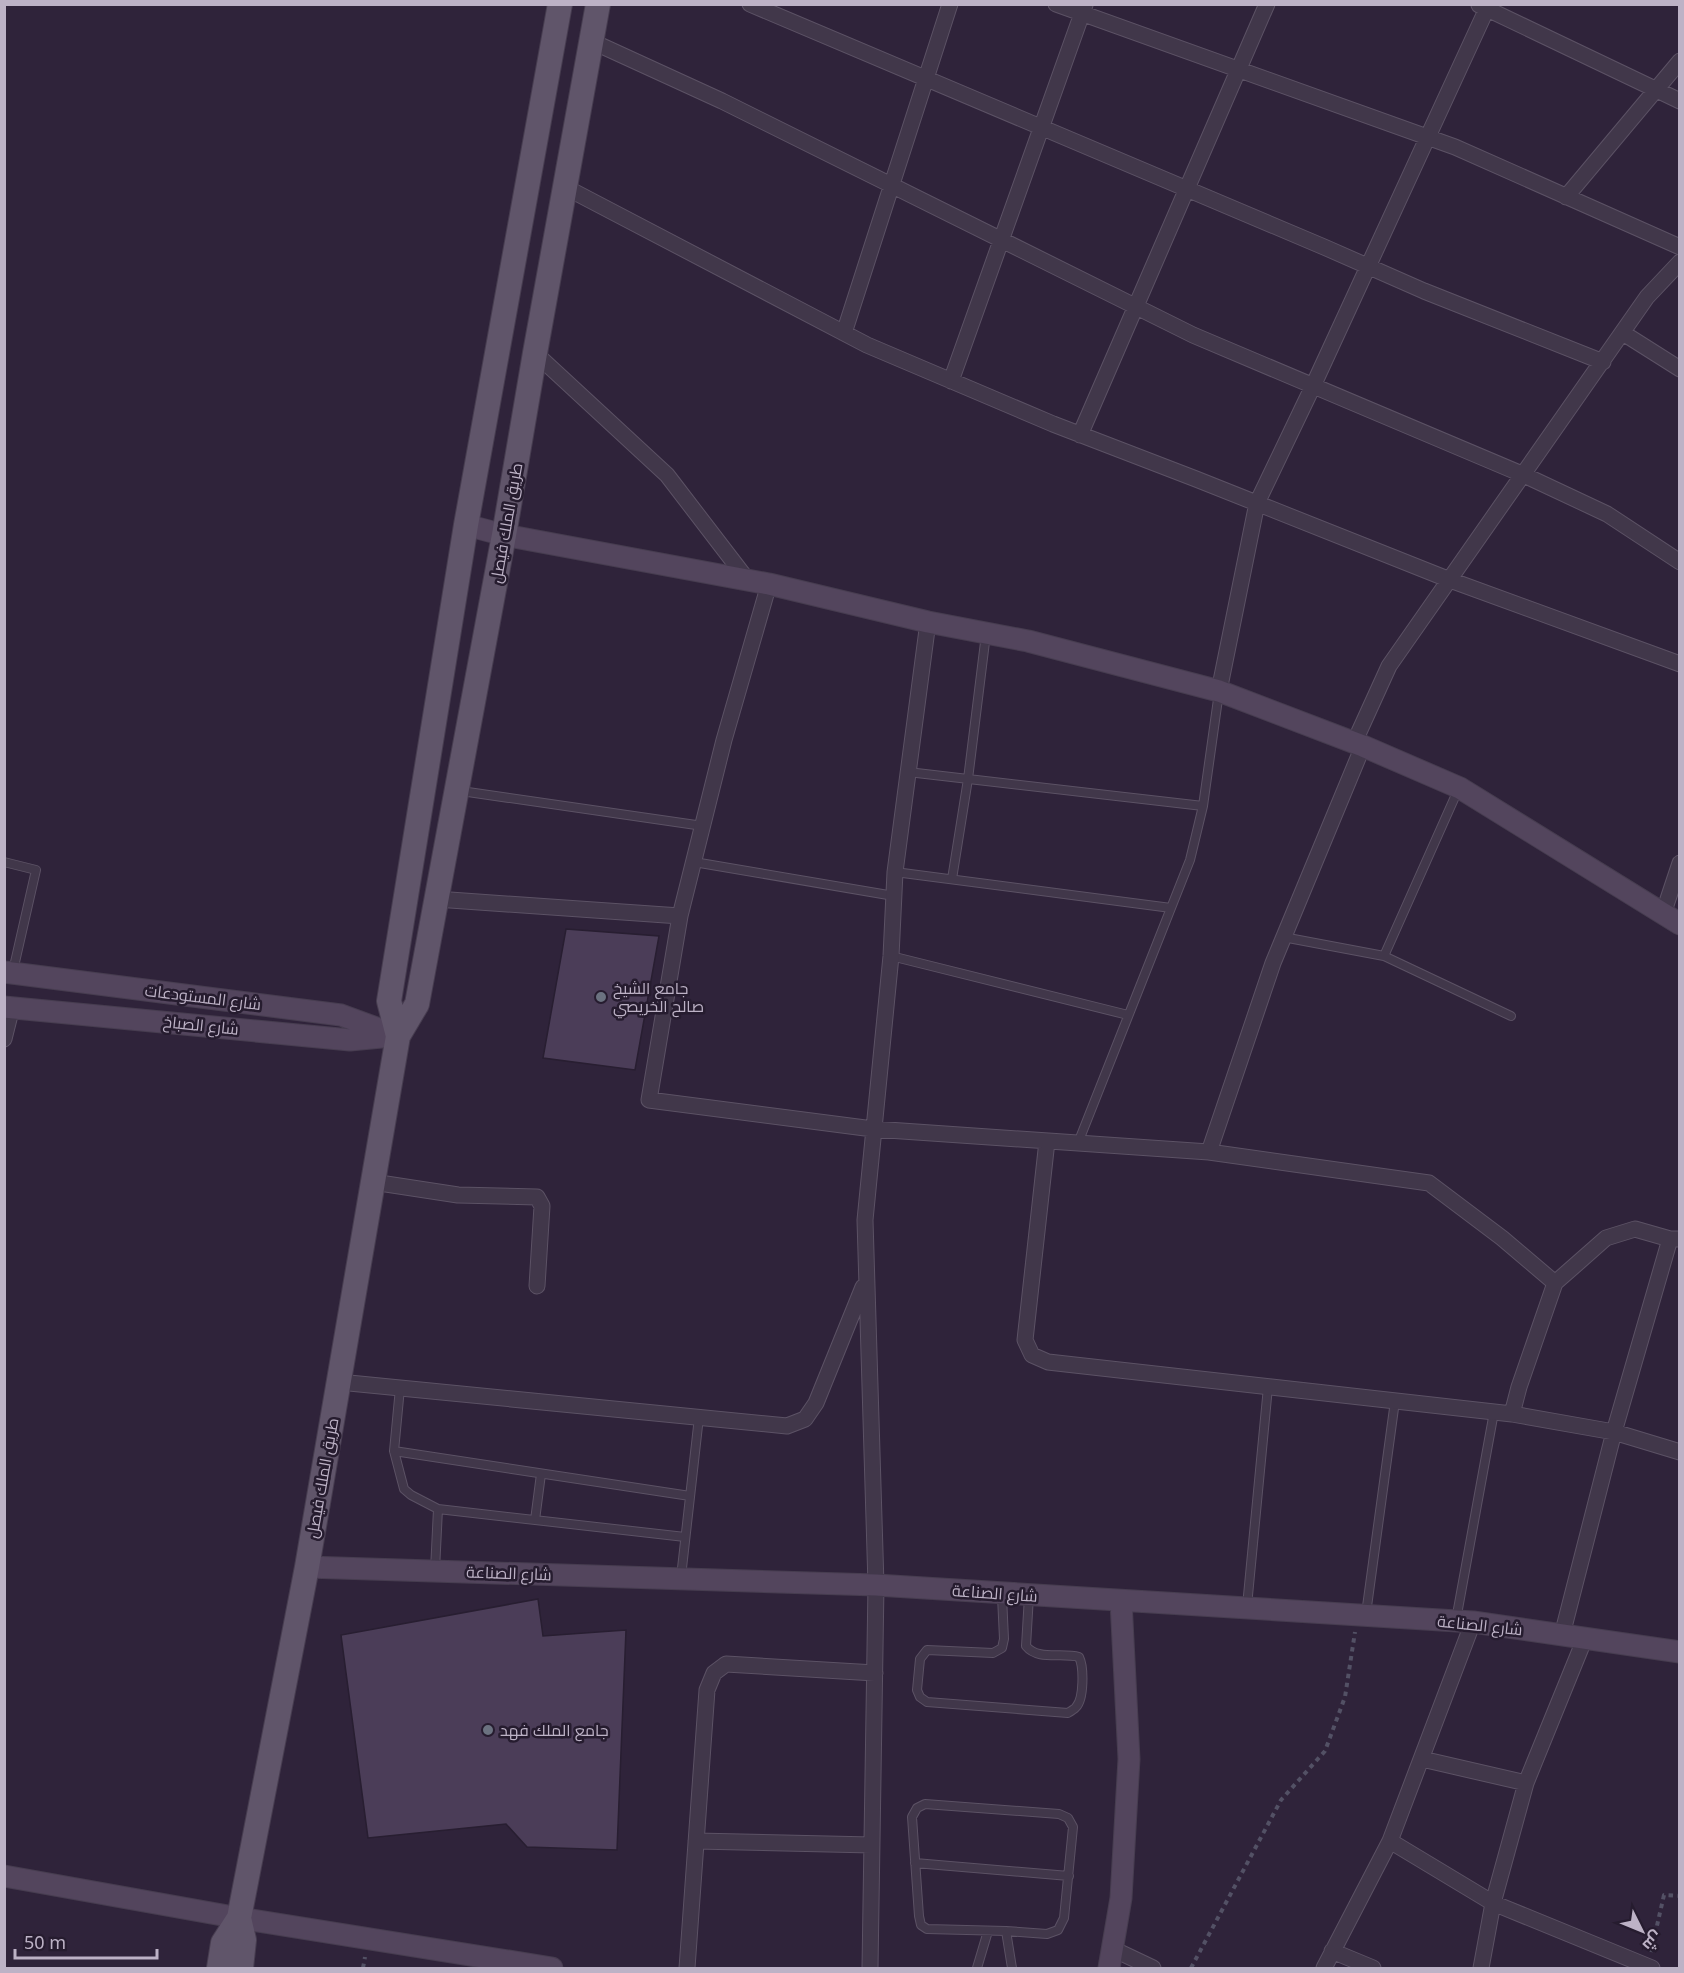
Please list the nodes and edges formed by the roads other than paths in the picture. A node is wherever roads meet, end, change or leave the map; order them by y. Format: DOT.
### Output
graph roads {
  1 [pos="560,4"];
  2 [pos="598,4"];
  3 [pos="750,4"];
  4 [pos="950,4"];
  5 [pos="1056,4"];
  6 [pos="1267,4"];
  7 [pos="1485,6"];
  8 [pos="1084,9"];
  9 [pos="591,41"];
  10 [pos="1680,61"];
  11 [pos="1238,69"];
  12 [pos="926,79"];
  13 [pos="1656,90"];
  14 [pos="1680,101"];
  15 [pos="1041,127"];
  16 [pos="1428,137"];
  17 [pos="891,185"];
  18 [pos="564,187"];
  19 [pos="1186,188"];
  20 [pos="1566,197"];
  21 [pos="1001,240"];
  22 [pos="1680,247"];
  23 [pos="1680,262"];
  24 [pos="1368,266"];
  25 [pos="1136,306"];
  26 [pos="844,333"];
  27 [pos="1623,333"];
  28 [pos="535,353"];
  29 [pos="1603,362"];
  30 [pos="1676,362"];
  31 [pos="951,381"];
  32 [pos="1313,386"];
  33 [pos="1080,435"];
  34 [pos="1524,475"];
  35 [pos="1257,503"];
  36 [pos="466,525"];
  37 [pos="504,535"];
  38 [pos="1680,562"];
  39 [pos="1450,580"];
  40 [pos="759,583"];
  41 [pos="928,622"];
  42 [pos="986,633"];
  43 [pos="1680,663"];
  44 [pos="1219,691"];
  45 [pos="1358,745"];
  46 [pos="908,772"];
  47 [pos="968,779"];
  48 [pos="1460,788"];
  49 [pos="457,790"];
  50 [pos="1203,806"];
  51 [pos="703,826"];
  52 [pos="4,862"];
  53 [pos="694,862"];
  54 [pos="1680,863"];
  55 [pos="895,872"];
  56 [pos="952,879"];
  57 [pos="894,896"];
  58 [pos="436,899"];
  59 [pos="1171,908"];
  60 [pos="680,916"];
  61 [pos="1671,919"];
  62 [pos="1283,937"];
  63 [pos="891,956"];
  64 [pos="1384,956"];
  65 [pos="9,973"];
  66 [pos="8,1007"];
  67 [pos="1128,1015"];
  68 [pos="1511,1016"];
  69 [pos="398,1036"];
  70 [pos="4,1039"];
  71 [pos="873,1130"];
  72 [pos="1047,1141"];
  73 [pos="1078,1143"];
  74 [pos="1209,1152"];
  75 [pos="373,1182"];
  76 [pos="1675,1239"];
  77 [pos="865,1281"];
  78 [pos="1555,1284"];
  79 [pos="537,1286"];
  80 [pos="339,1382"];
  81 [pos="1268,1387"];
  82 [pos="400,1388"];
  83 [pos="1395,1401"];
  84 [pos="1494,1412"];
  85 [pos="1512,1414"];
  86 [pos="699,1417"];
  87 [pos="1614,1432"];
  88 [pos="394,1451"];
  89 [pos="1680,1452"];
  90 [pos="541,1474"];
  91 [pos="690,1496"];
  92 [pos="438,1509"];
  93 [pos="536,1520"];
  94 [pos="686,1537"];
  95 [pos="307,1567"];
  96 [pos="435,1571"];
  97 [pos="681,1578"];
  98 [pos="876,1584"];
  99 [pos="1002,1593"];
  100 [pos="1029,1595"];
  101 [pos="1121,1601"];
  102 [pos="1247,1609"];
  103 [pos="1362,1615"];
  104 [pos="1465,1621"];
  105 [pos="1562,1635"];
  106 [pos="1585,1638"];
  107 [pos="1680,1652"];
  108 [pos="875,1673"];
  109 [pos="1422,1759"];
  110 [pos="1526,1783"];
  111 [pos="696,1840"];
  112 [pos="1390,1840"];
  113 [pos="872,1845"];
  114 [pos="915,1863"];
  115 [pos="4,1876"];
  116 [pos="1069,1876"];
  117 [pos="1493,1903"];
  118 [pos="239,1918"];
  119 [pos="988,1931"];
  120 [pos="1006,1931"];
  121 [pos="1332,1951"];
  122 [pos="1111,1959"];
  123 [pos="219,1968"];
  124 [pos="241,1968"];
  125 [pos="552,1968"];
  126 [pos="687,1968"];
  127 [pos="870,1968"];
  128 [pos="977,1968"];
  129 [pos="1012,1968"];
  130 [pos="1153,1968"];
  131 [pos="1324,1968"];
  132 [pos="1373,1968"];
  133 [pos="1481,1968"];
  134 [pos="1649,1968"];
  1 -- 36 [label="main road, طريق الملك فيصل"];
  2 -- 9 [label="main road, طريق الملك فيصل"];
  3 -- 12 [label="street"];
  4 -- 12 [label="street"];
  5 -- 8 [label="street"];
  6 -- 11 [label="street"];
  7 -- 13 [label="street"];
  7 -- 16 [label="street"];
  8 -- 11 [label="street"];
  8 -- 15 [label="street"];
  9 -- 17 [label="street"];
  9 -- 18 [label="main road, طريق الملك فيصل"];
  10 -- 13 [label="street"];
  11 -- 16 [label="street"];
  11 -- 19 [label="street"];
  12 -- 15 [label="street"];
  12 -- 17 [label="street"];
  13 -- 14 [label="street"];
  13 -- 20 [label="street"];
  15 -- 19 [label="street"];
  15 -- 21 [label="street"];
  16 -- 20 [label="street"];
  16 -- 24 [label="street"];
  17 -- 21 [label="street"];
  17 -- 26 [label="street"];
  18 -- 26 [label="street"];
  18 -- 28 [label="main road, طريق الملك فيصل"];
  19 -- 24 [label="street"];
  19 -- 25 [label="street"];
  20 -- 22 [label="street"];
  21 -- 25 [label="street"];
  21 -- 31 [label="street"];
  23 -- 27 [label="street"];
  24 -- 29 [label="street"];
  24 -- 32 [label="street"];
  25 -- 32 [label="street"];
  25 -- 33 [label="street"];
  26 -- 31 [label="street"];
  27 -- 29 [label="street"];
  27 -- 30 [label="street"];
  28 -- 37 [label="main road, طريق الملك فيصل"];
  28 -- 40 [label="street"];
  29 -- 34 [label="street"];
  31 -- 33 [label="street"];
  32 -- 34 [label="street"];
  32 -- 35 [label="street"];
  33 -- 35 [label="street"];
  34 -- 38 [label="street"];
  34 -- 39 [label="street"];
  35 -- 39 [label="street"];
  35 -- 44 [label="street"];
  36 -- 37 [label="street"];
  36 -- 69 [label="main road, طريق الملك فيصل"];
  37 -- 40 [label="street"];
  37 -- 49 [label="main road, طريق الملك فيصل"];
  39 -- 43 [label="street"];
  39 -- 45 [label="street"];
  40 -- 41 [label="street"];
  40 -- 51 [label="street"];
  41 -- 42 [label="street"];
  41 -- 46 [label="street"];
  42 -- 44 [label="street"];
  42 -- 47 [label="lane"];
  44 -- 45 [label="street"];
  44 -- 50 [label="lane"];
  45 -- 48 [label="street"];
  45 -- 62 [label="street"];
  46 -- 47 [label="lane"];
  46 -- 55 [label="street"];
  47 -- 50 [label="lane"];
  47 -- 56 [label="lane"];
  48 -- 61 [label="street"];
  48 -- 64 [label="lane"];
  49 -- 51 [label="lane"];
  49 -- 58 [label="main road, طريق الملك فيصل"];
  50 -- 59 [label="lane"];
  51 -- 53 [label="street"];
  52 -- 65 [label="lane"];
  53 -- 57 [label="lane"];
  53 -- 60 [label="street"];
  54 -- 61 [label="street"];
  55 -- 56 [label="lane"];
  55 -- 57 [label="street"];
  56 -- 59 [label="lane"];
  57 -- 63 [label="street"];
  58 -- 60 [label="street"];
  58 -- 69 [label="main road, طريق الملك فيصل"];
  59 -- 67 [label="lane"];
  60 -- 71 [label="street"];
  62 -- 64 [label="lane"];
  62 -- 74 [label="street"];
  63 -- 67 [label="lane"];
  63 -- 71 [label="street"];
  64 -- 68 [label="lane"];
  65 -- 69 [label="street, شارع المستودعات"];
  66 -- 69 [label="street, شارع الصباخ"];
  66 -- 70 [label="street"];
  67 -- 73 [label="lane"];
  69 -- 75 [label="main road, طريق الملك فيصل"];
  71 -- 72 [label="street"];
  71 -- 77 [label="street"];
  72 -- 73 [label="street"];
  72 -- 81 [label="street"];
  73 -- 74 [label="street"];
  74 -- 78 [label="street"];
  75 -- 79 [label="street"];
  75 -- 80 [label="main road, طريق الملك فيصل"];
  76 -- 78 [label="street"];
  76 -- 87 [label="street"];
  77 -- 86 [label="street"];
  77 -- 98 [label="street"];
  78 -- 85 [label="street"];
  80 -- 82 [label="street"];
  80 -- 95 [label="main road, طريق الملك فيصل"];
  81 -- 83 [label="street"];
  81 -- 102 [label="lane"];
  82 -- 86 [label="street"];
  82 -- 88 [label="lane"];
  83 -- 84 [label="street"];
  83 -- 103 [label="lane"];
  84 -- 85 [label="street"];
  84 -- 104 [label="lane"];
  85 -- 87 [label="street"];
  86 -- 91 [label="lane"];
  87 -- 89 [label="street"];
  87 -- 105 [label="street"];
  88 -- 90 [label="lane"];
  88 -- 92 [label="lane"];
  90 -- 91 [label="lane"];
  90 -- 93 [label="lane"];
  91 -- 94 [label="lane"];
  92 -- 93 [label="lane"];
  92 -- 96 [label="lane"];
  93 -- 94 [label="lane"];
  94 -- 97 [label="lane"];
  95 -- 96 [label="street, شارع الصناعة"];
  95 -- 118 [label="main road, طريق الملك فيصل"];
  96 -- 97 [label="street, شارع الصناعة"];
  97 -- 98 [label="street, شارع الصناعة"];
  98 -- 99 [label="street, شارع الصناعة"];
  98 -- 108 [label="street"];
  99 -- 100 [label="street, شارع الصناعة"];
  99 -- 100 [label="lane"];
  100 -- 101 [label="street, شارع الصناعة"];
  101 -- 102 [label="street, شارع الصناعة"];
  101 -- 122 [label="street"];
  102 -- 103 [label="street, شارع الصناعة"];
  103 -- 104 [label="street, شارع الصناعة"];
  104 -- 105 [label="street, شارع الصناعة"];
  104 -- 109 [label="street"];
  105 -- 106 [label="street, شارع الصناعة"];
  106 -- 107 [label="street, شارع الصناعة"];
  106 -- 110 [label="street"];
  108 -- 111 [label="street"];
  108 -- 113 [label="street"];
  109 -- 110 [label="street"];
  109 -- 112 [label="street"];
  110 -- 117 [label="street"];
  111 -- 113 [label="street"];
  111 -- 126 [label="street"];
  112 -- 117 [label="street"];
  112 -- 121 [label="street"];
  113 -- 127 [label="street"];
  114 -- 116 [label="lane"];
  114 -- 116 [label="lane"];
  114 -- 119 [label="lane"];
  115 -- 118 [label="street"];
  116 -- 120 [label="lane"];
  117 -- 133 [label="street"];
  117 -- 134 [label="street"];
  118 -- 123 [label="main road, طريق الملك فيصل"];
  118 -- 124 [label="main road, طريق الملك فيصل"];
  118 -- 125 [label="street"];
  119 -- 120 [label="lane"];
  119 -- 128 [label="lane"];
  120 -- 129 [label="lane"];
  121 -- 131 [label="street"];
  121 -- 132 [label="street"];
  122 -- 130 [label="street"];
}
